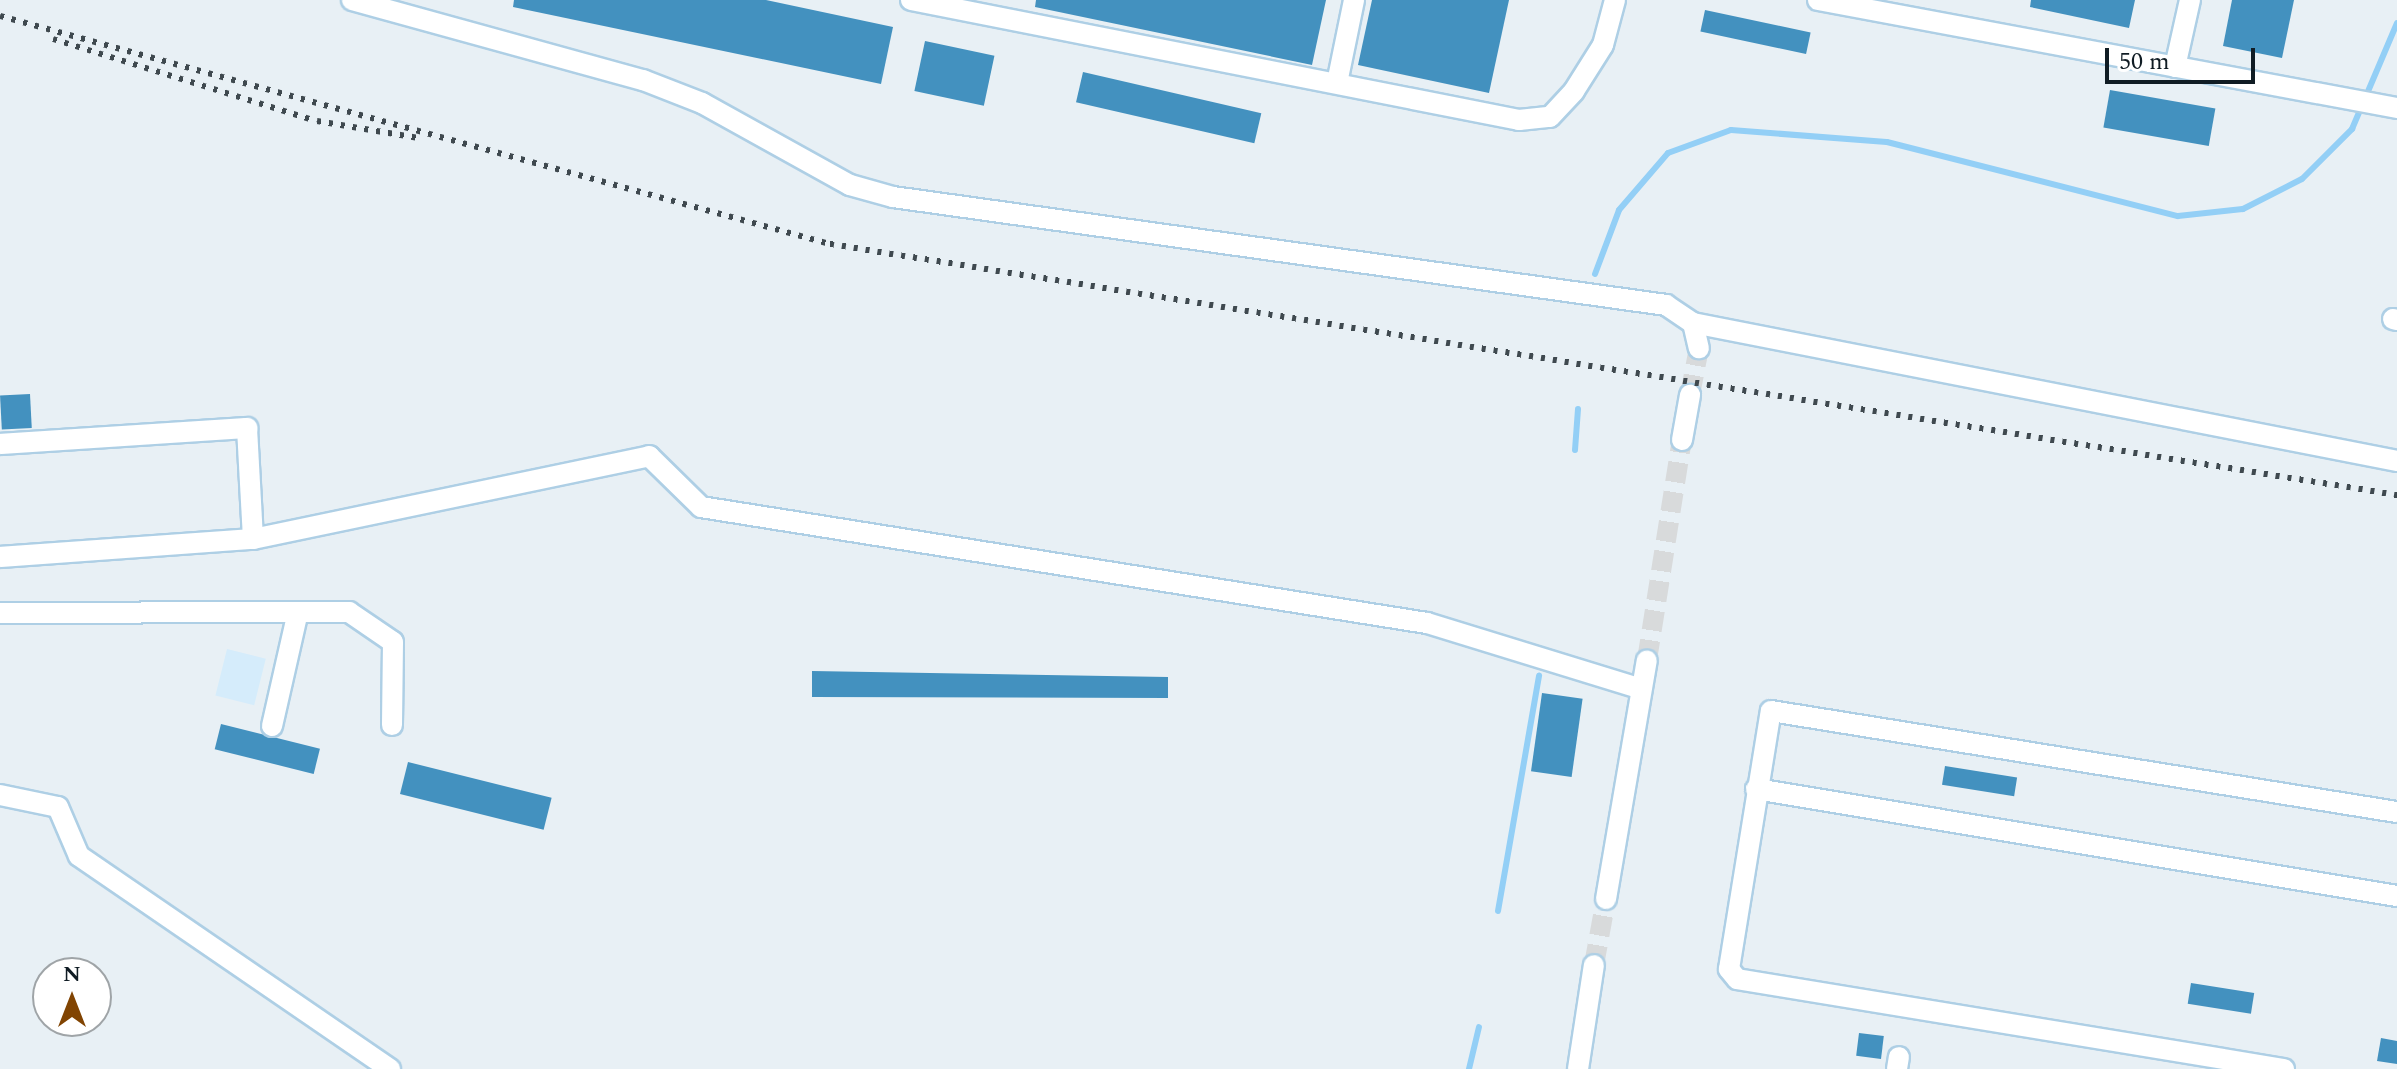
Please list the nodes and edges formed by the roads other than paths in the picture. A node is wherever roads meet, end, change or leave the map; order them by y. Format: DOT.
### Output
graph roads {
  1 [pos="352,0"];
  2 [pos="911,0"];
  3 [pos="1354,0"];
  4 [pos="1615,0"];
  5 [pos="1818,0"];
  6 [pos="2190,0"];
  7 [pos="1850,3"];
  8 [pos="973,6"];
  9 [pos="2175,67"];
  10 [pos="1337,83"];
  11 [pos="2397,108"];
  12 [pos="1693,323"];
  13 [pos="1699,348"];
  14 [pos="1690,395"];
  15 [pos="1682,440"];
  16 [pos="0,444"];
  17 [pos="2397,461"];
  18 [pos="253,539"];
  19 [pos="0,557"];
  20 [pos="298,612"];
  21 [pos="0,613"];
  22 [pos="1647,660"];
  23 [pos="1641,689"];
  24 [pos="392,725"];
  25 [pos="272,726"];
  26 [pos="1756,789"];
  27 [pos="0,795"];
  28 [pos="2397,812"];
  29 [pos="2397,896"];
  30 [pos="1606,899"];
  31 [pos="1594,965"];
  32 [pos="390,1069"];
  33 [pos="1578,1069"];
  34 [pos="2284,1069"];
  1 -- 12 [label="street"];
  2 -- 8 [label="street"];
  3 -- 10 [label="street"];
  4 -- 10 [label="street"];
  5 -- 7 [label="street"];
  6 -- 9 [label="street"];
  7 -- 9 [label="street"];
  8 -- 10 [label="street"];
  9 -- 11 [label="street"];
  12 -- 13 [label="street"];
  12 -- 17 [label="street"];
  14 -- 15 [label="street"];
  16 -- 18 [label="street"];
  18 -- 19 [label="street"];
  18 -- 23 [label="street"];
  20 -- 21 [label="street"];
  20 -- 24 [label="street"];
  20 -- 25 [label="street"];
  22 -- 23 [label="street"];
  23 -- 30 [label="street"];
  26 -- 28 [label="street"];
  26 -- 29 [label="street"];
  26 -- 34 [label="street"];
  27 -- 32 [label="street"];
  31 -- 33 [label="street"];
}
